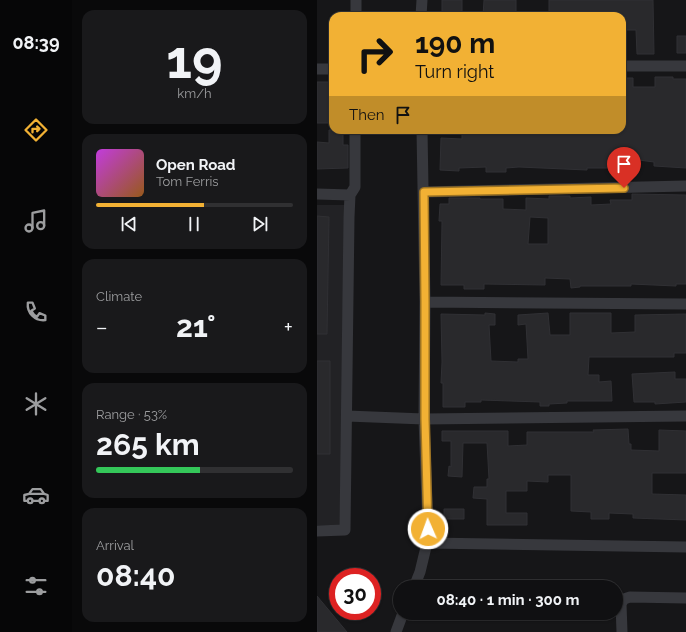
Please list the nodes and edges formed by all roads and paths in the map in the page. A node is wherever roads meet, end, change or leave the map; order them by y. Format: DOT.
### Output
graph roads {
  1 [pos="357,0"];
  2 [pos="421,0"];
  3 [pos="356,12"];
  4 [pos="421,12"];
  5 [pos="626,66"];
  6 [pos="686,66"];
  7 [pos="317,69"];
  8 [pos="329,69"];
  9 [pos="355,134"];
  10 [pos="422,134"];
  11 [pos="686,186"];
  12 [pos="424,192"];
  13 [pos="317,194"];
  14 [pos="350,194"];
  15 [pos="425,302"];
  16 [pos="686,304"];
  17 [pos="347,416"];
  18 [pos="686,416"];
  19 [pos="425,419"];
  20 [pos="317,531"];
  21 [pos="427,543"];
  22 [pos="686,547"];
  23 [pos="417,580"];
  24 [pos="686,598"];
  25 [pos="400,620"];
  26 [pos="396,632"];
  27 [pos="622,632"];
  1 -- 3 [label="street"];
  2 -- 4 [label="street"];
  5 -- 6 [label="street"];
  7 -- 8 [label="street"];
  9 -- 14 [label="street"];
  10 -- 12 [label="street"];
  11 -- 12 [label="street"];
  12 -- 15 [label="street"];
  13 -- 14 [label="street"];
  14 -- 17 [label="street"];
  15 -- 16 [label="street"];
  15 -- 19 [label="street"];
  17 -- 19 [label="street"];
  17 -- 20 [label="street"];
  18 -- 19 [label="street"];
  19 -- 21 [label="street"];
  21 -- 22 [label="street"];
  21 -- 23 [label="street"];
  24 -- 27 [label="street"];
  25 -- 26 [label="street"];
}
